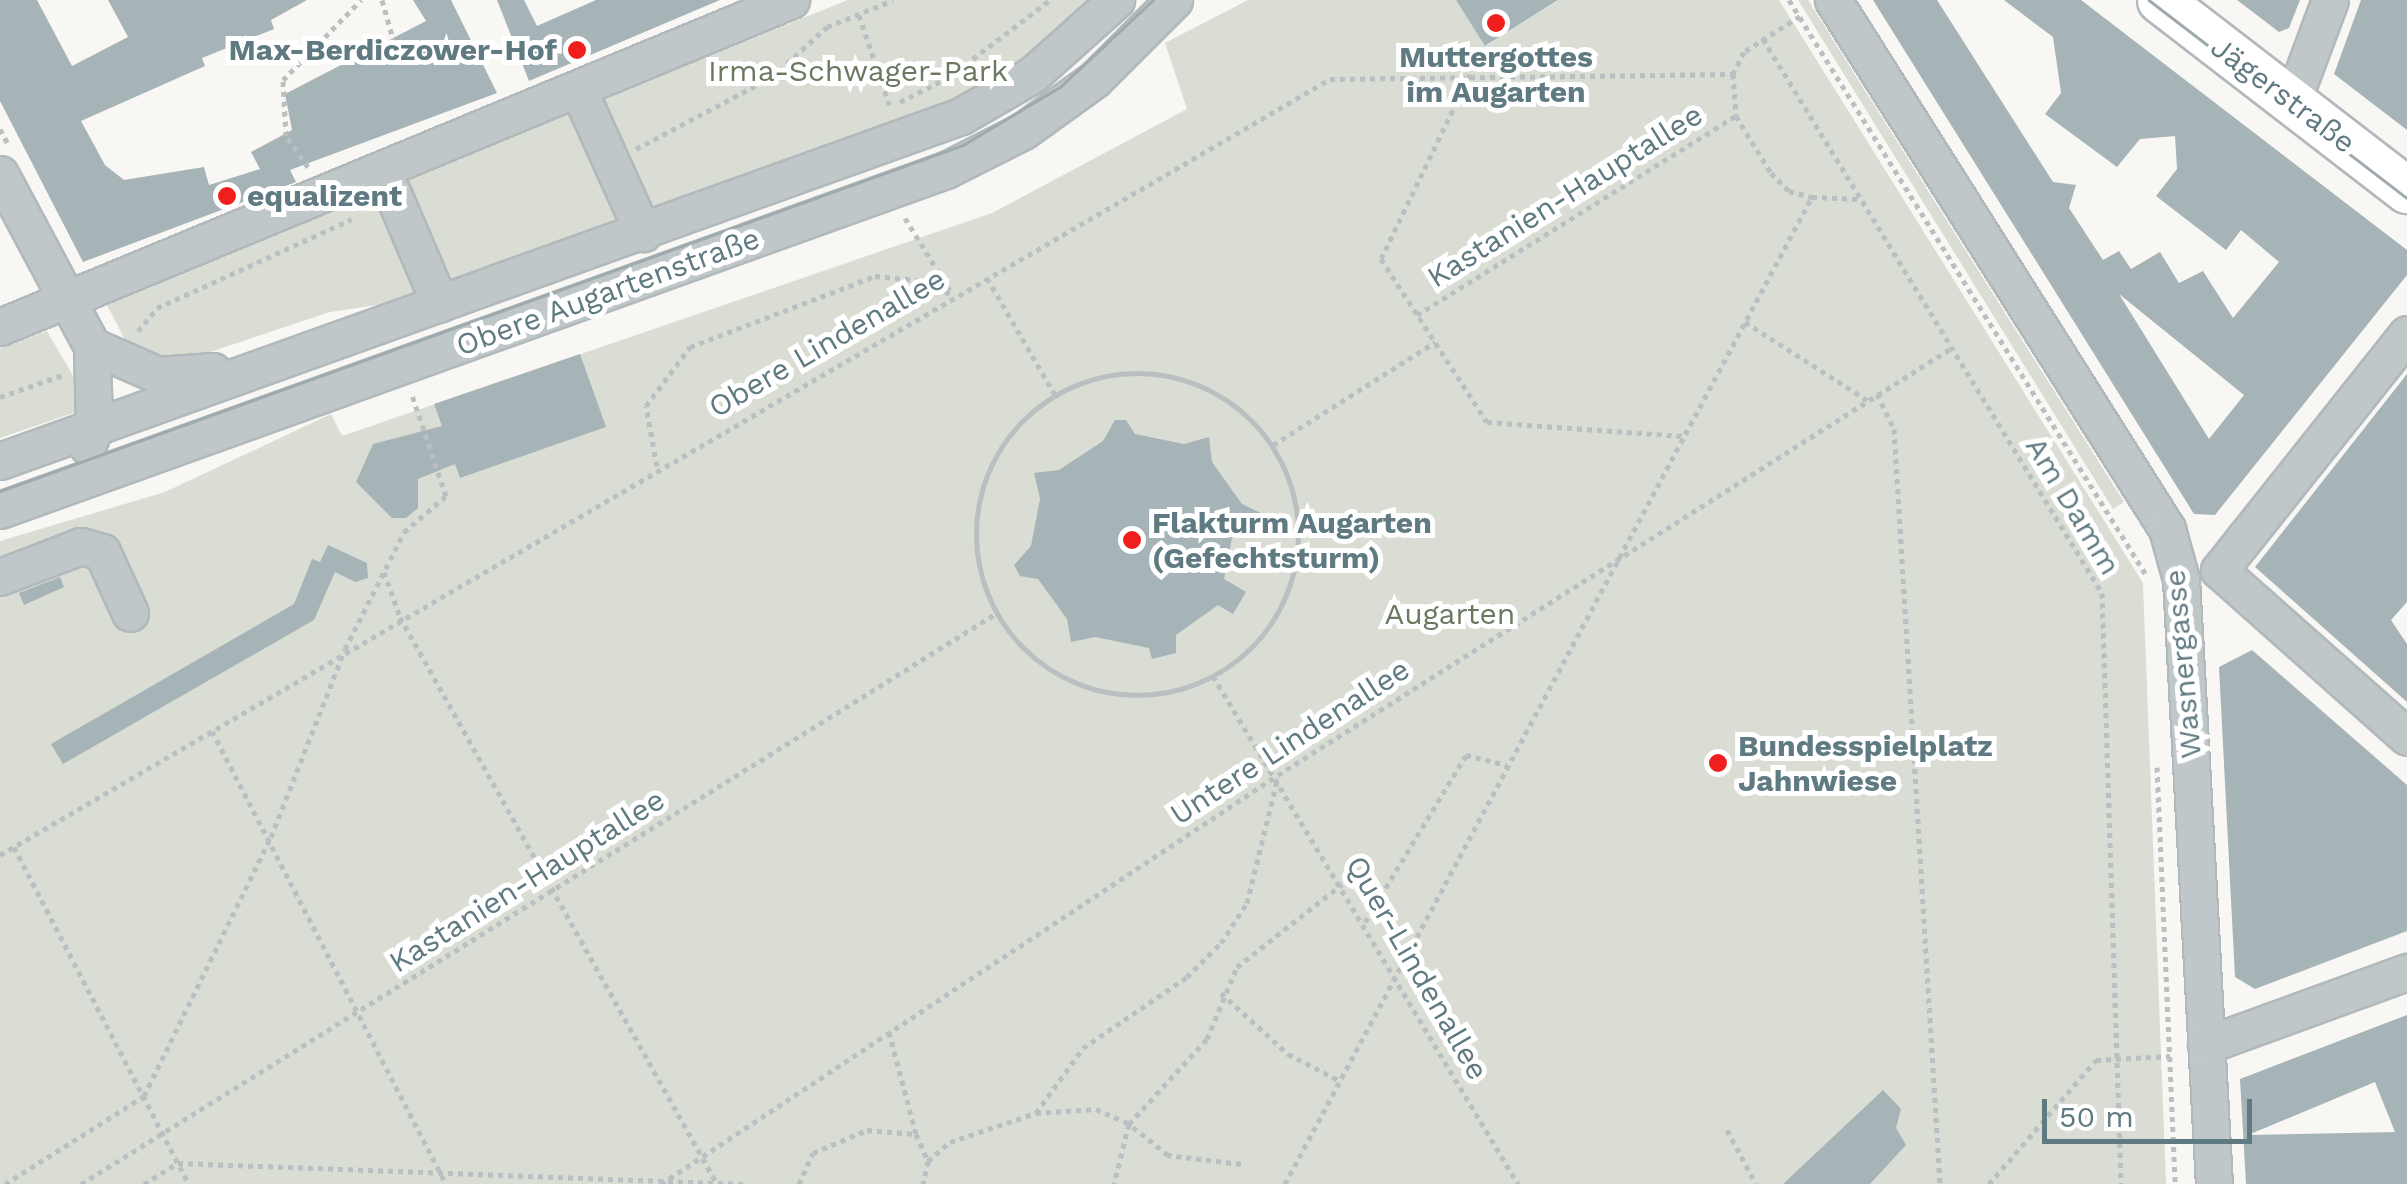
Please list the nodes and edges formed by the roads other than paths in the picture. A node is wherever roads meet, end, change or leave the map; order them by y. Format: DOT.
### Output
graph roads {
  1 [pos="790,0"];
  2 [pos="1116,0"];
  3 [pos="1174,0"];
  4 [pos="1834,0"];
  5 [pos="2160,0"];
  6 [pos="2330,0"];
  7 [pos="579,92"];
  8 [pos="2292,102"];
  9 [pos="0,174"];
  10 [pos="390,186"];
  11 [pos="2407,190"];
  12 [pos="643,232"];
  13 [pos="67,300"];
  14 [pos="440,304"];
  15 [pos="0,327"];
  16 [pos="2407,334"];
  17 [pos="100,357"];
  18 [pos="248,369"];
  19 [pos="94,429"];
  20 [pos="0,461"];
  21 [pos="35,499"];
  22 [pos="0,510"];
  23 [pos="0,577"];
  24 [pos="130,614"];
  25 [pos="2407,737"];
  26 [pos="2407,972"];
  27 [pos="2206,1045"];
  28 [pos="2214,1184"];
  1 -- 7 [label="street"];
  2 -- 12 [label="street, Obere Augartenstraße"];
  3 -- 21 [label="street, Obere Augartenstraße"];
  4 -- 27 [label="street, Wasnergasse"];
  5 -- 8 [label="main road, Jägerstraße"];
  6 -- 8 [label="street"];
  7 -- 10 [label="street"];
  7 -- 12 [label="street, Obere Augartenstraße"];
  8 -- 11 [label="main road, Jägerstraße"];
  9 -- 13 [label="street"];
  10 -- 13 [label="street"];
  10 -- 14 [label="street, Obere Augartenstraße"];
  12 -- 14 [label="street, Obere Augartenstraße"];
  13 -- 15 [label="street"];
  13 -- 17 [label="street"];
  14 -- 18 [label="street, Obere Augartenstraße"];
  16 -- 25 [label="street"];
  17 -- 18 [label="street"];
  17 -- 19 [label="street"];
  18 -- 19 [label="street, Obere Augartenstraße"];
  19 -- 20 [label="street, Obere Augartenstraße"];
  19 -- 21 [label="street"];
  21 -- 22 [label="street, Obere Augartenstraße"];
  23 -- 24 [label="street"];
  26 -- 27 [label="street"];
  27 -- 28 [label="street, Wasnergasse"];
}
